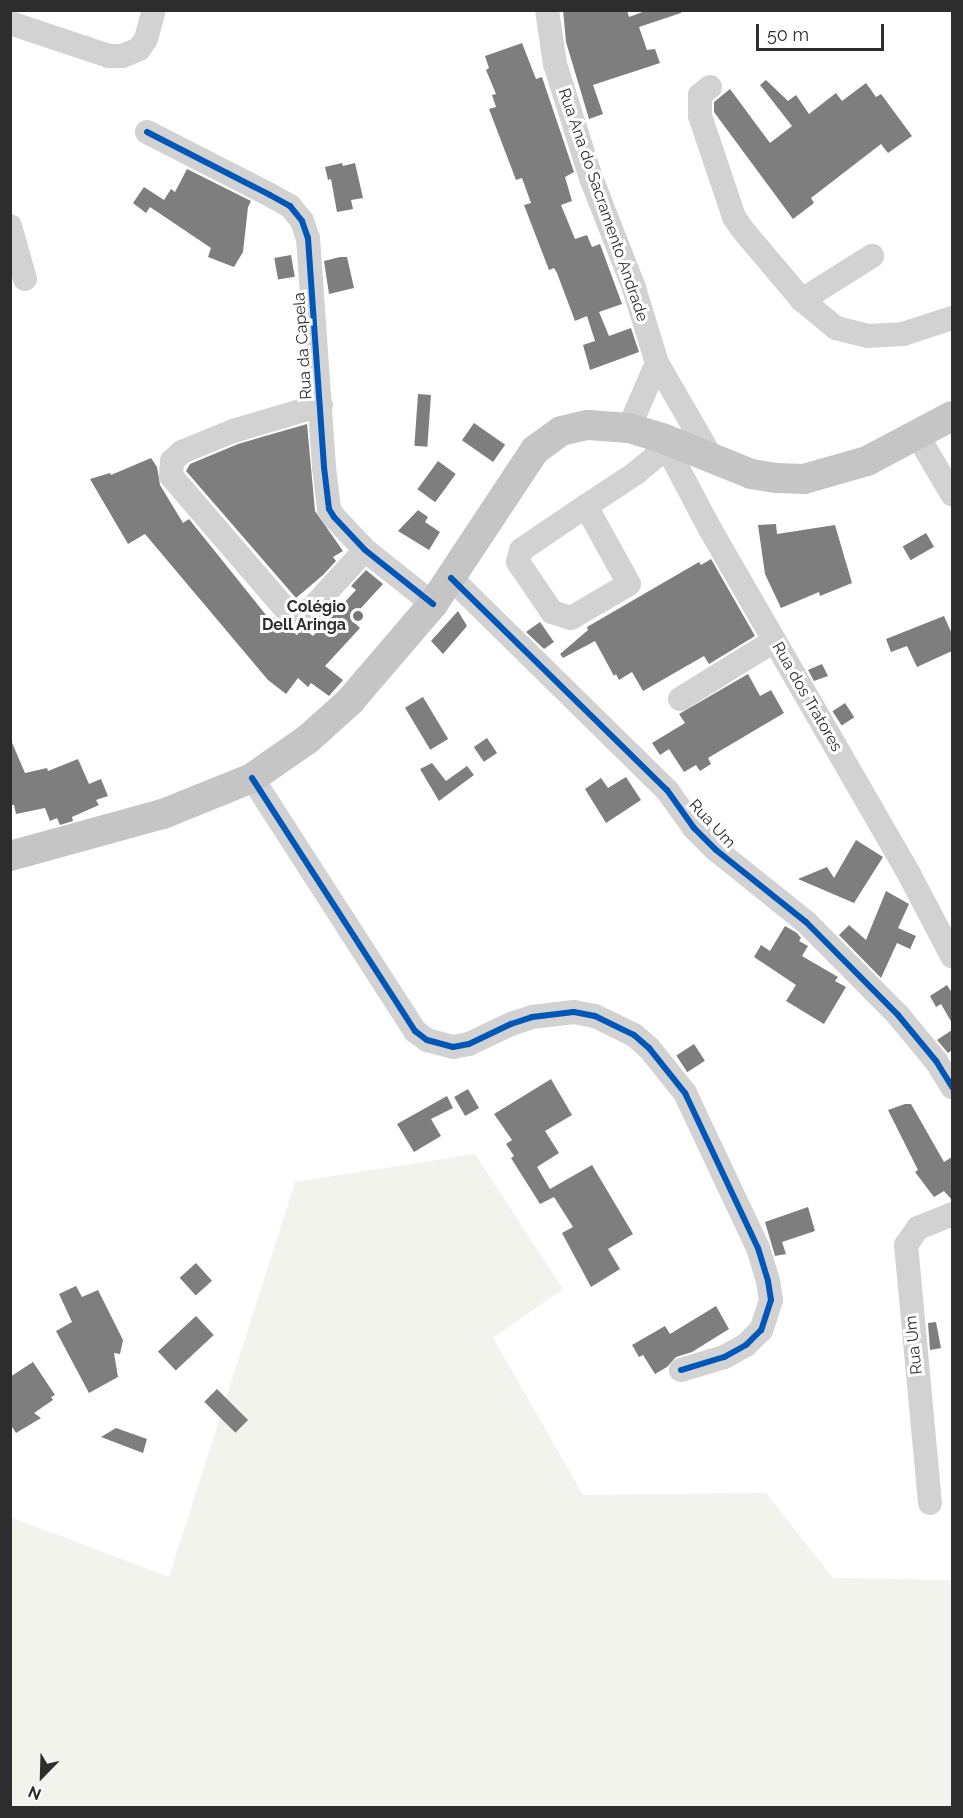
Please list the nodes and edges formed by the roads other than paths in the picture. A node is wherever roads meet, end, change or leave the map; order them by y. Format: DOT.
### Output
graph roads {
  1 [pos="154,10"];
  2 [pos="547,10"];
  3 [pos="10,23"];
  4 [pos="710,87"];
  5 [pos="147,132"];
  6 [pos="10,226"];
  7 [pos="872,256"];
  8 [pos="25,279"];
  9 [pos="802,300"];
  10 [pos="952,318"];
  11 [pos="657,363"];
  12 [pos="321,405"];
  13 [pos="952,416"];
  14 [pos="629,428"];
  15 [pos="917,435"];
  16 [pos="665,442"];
  17 [pos="713,460"];
  18 [pos="952,494"];
  19 [pos="586,506"];
  20 [pos="365,550"];
  21 [pos="452,578"];
  22 [pos="433,604"];
  23 [pos="774,641"];
  24 [pos="680,699"];
  25 [pos="252,778"];
  26 [pos="10,856"];
  27 [pos="952,956"];
  28 [pos="952,1086"];
  29 [pos="952,1214"];
  30 [pos="681,1370"];
  31 [pos="930,1503"];
  1 -- 3 [label="street"];
  2 -- 11 [label="street, Rua Ana do Sacramento Andrade"];
  4 -- 9 [label="street"];
  5 -- 12 [label="street, Rua da Capela"];
  6 -- 8 [label="street"];
  7 -- 9 [label="street"];
  9 -- 10 [label="street"];
  11 -- 14 [label="street"];
  11 -- 17 [label="street, Rua Ana do Sacramento Andrade"];
  12 -- 20 [label="street, Rua da Capela"];
  12 -- 20 [label="street"];
  13 -- 15 [label="main road"];
  14 -- 16 [label="main road"];
  14 -- 21 [label="main road"];
  15 -- 17 [label="main road"];
  15 -- 18 [label="street"];
  16 -- 17 [label="main road"];
  16 -- 19 [label="street"];
  16 -- 23 [label="street, Rua dos Tratores"];
  19 -- 19 [label="street"];
  20 -- 22 [label="street, Rua da Capela"];
  21 -- 22 [label="main road"];
  21 -- 28 [label="street, Rua Um"];
  22 -- 25 [label="main road"];
  23 -- 24 [label="street"];
  23 -- 27 [label="street, Rua dos Tratores"];
  25 -- 26 [label="main road"];
  25 -- 30 [label="street"];
  29 -- 31 [label="street, Rua Um"];
}
